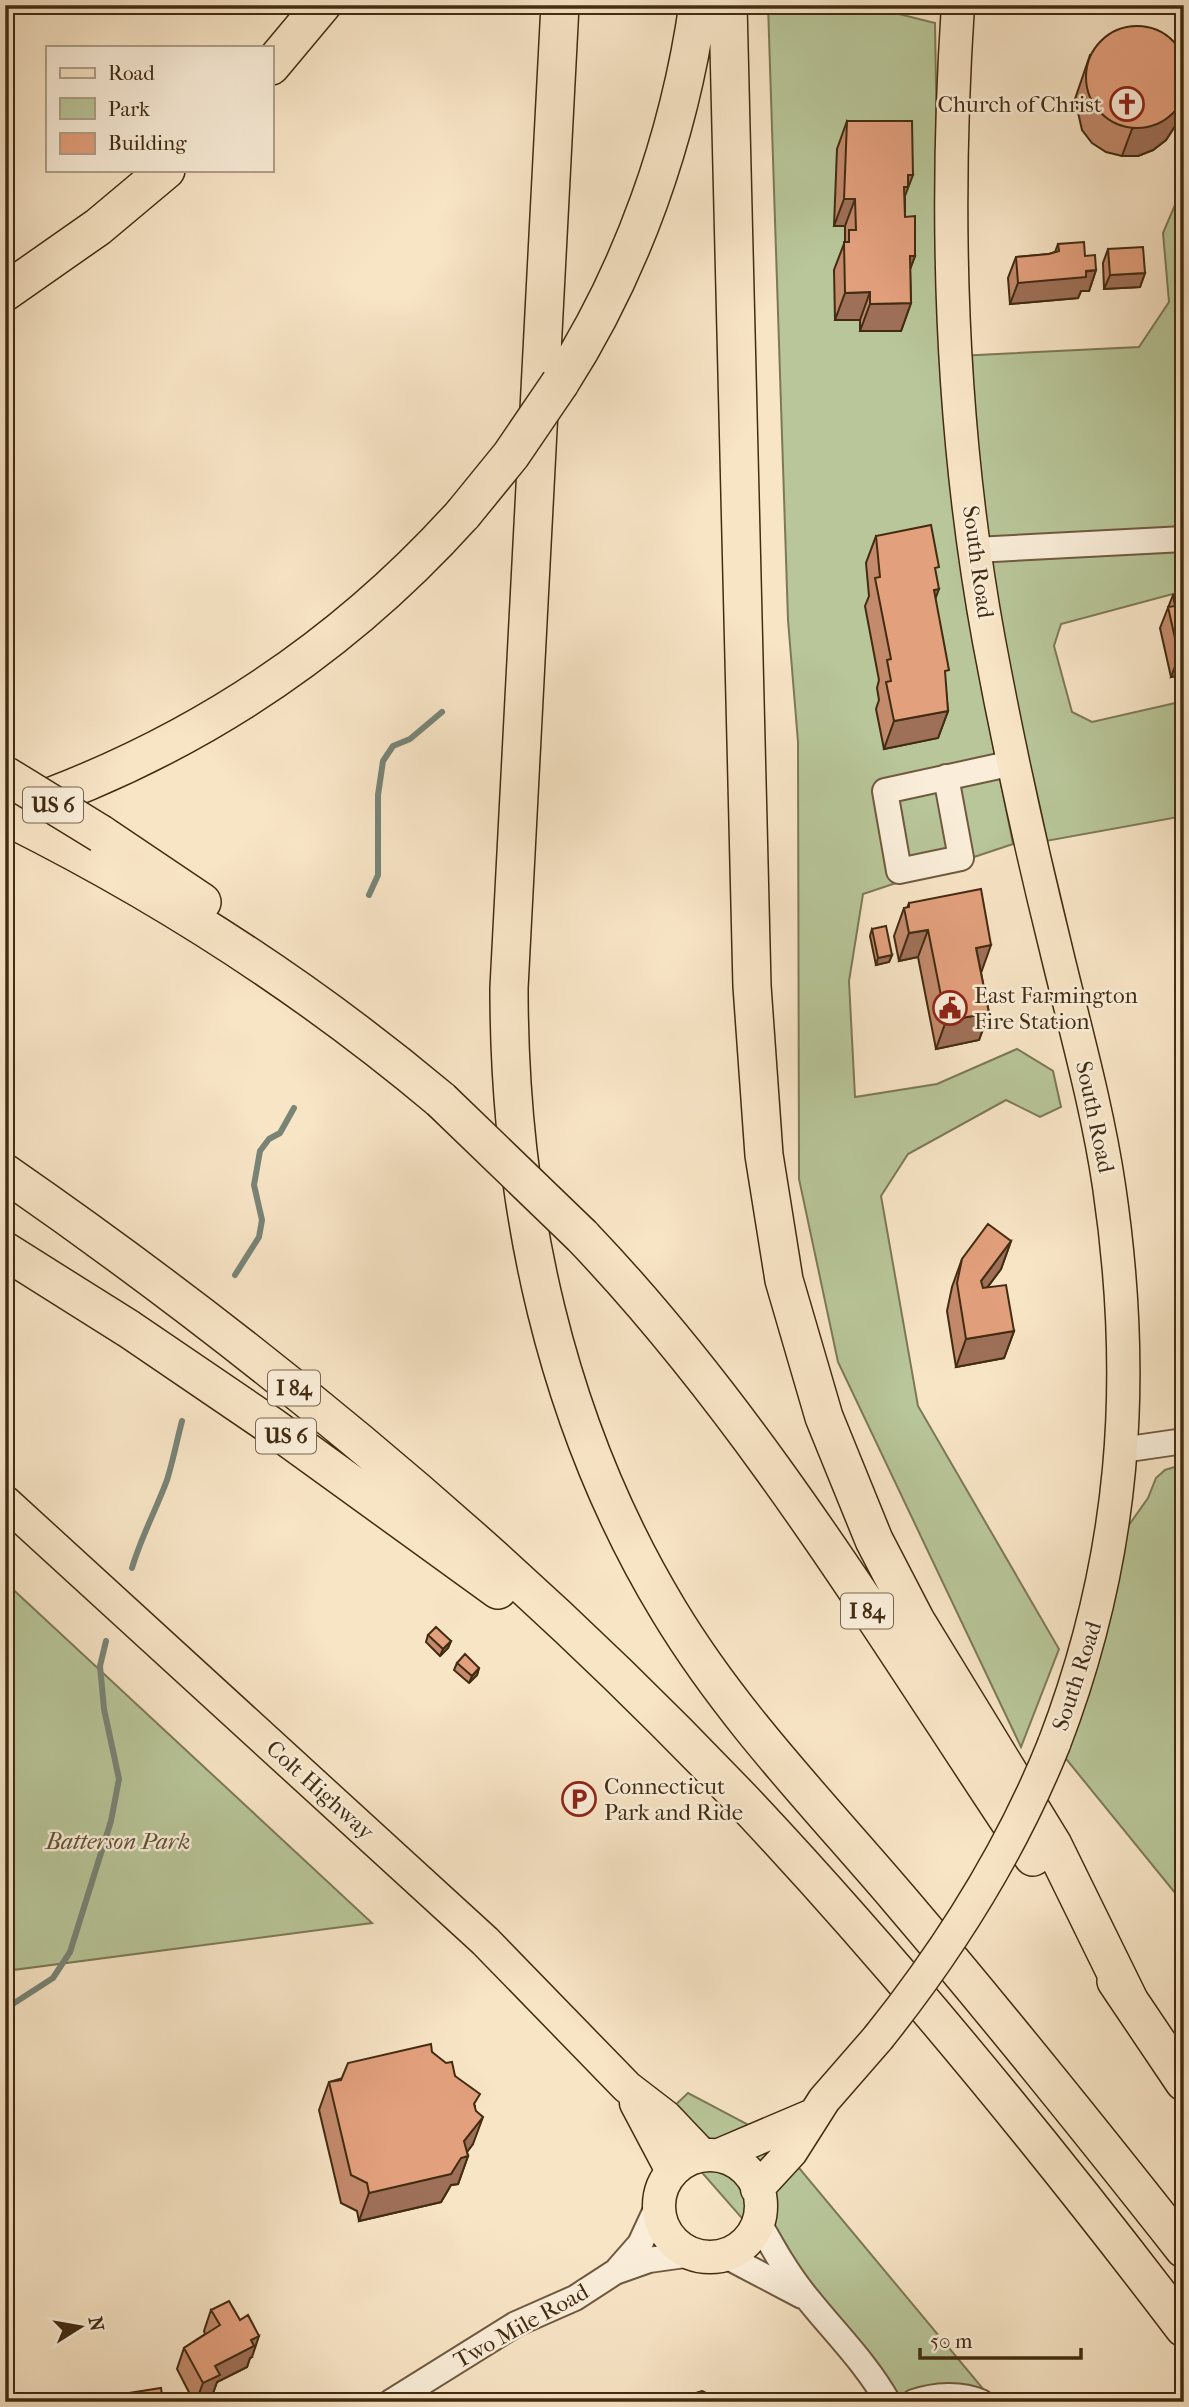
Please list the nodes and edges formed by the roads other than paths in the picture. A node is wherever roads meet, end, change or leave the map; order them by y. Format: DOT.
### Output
graph roads {
  1 [pos="322,5"];
  2 [pos="559,5"];
  3 [pos="698,5"];
  4 [pos="728,5"];
  5 [pos="958,5"];
  6 [pos="273,64"];
  7 [pos="164,172"];
  8 [pos="5,292"];
  9 [pos="1184,539"];
  10 [pos="975,550"];
  11 [pos="1013,763"];
  12 [pos="5,775"];
  13 [pos="946,777"];
  14 [pos="5,814"];
  15 [pos="333,1015"];
  16 [pos="5,1173"];
  17 [pos="5,1251"];
  18 [pos="1184,1441"];
  19 [pos="1122,1450"];
  20 [pos="5,1502"];
  21 [pos="564,1625"];
  22 [pos="1130,2002"];
  23 [pos="1184,2082"];
  24 [pos="626,2087"];
  25 [pos="813,2115"];
  26 [pos="711,2155"];
  27 [pos="672,2171"];
  28 [pos="757,2189"];
  29 [pos="659,2203"];
  30 [pos="758,2221"];
  31 [pos="1184,2249"];
  32 [pos="692,2254"];
  33 [pos="724,2255"];
  34 [pos="615,2273"];
  35 [pos="808,2300"];
  36 [pos="1184,2328"];
  37 [pos="391,2402"];
  38 [pos="888,2402"];
  39 [pos="914,2402"];
  40 [pos="981,2402"];
  1 -- 6 [label="highway"];
  2 -- 31 [label="highway"];
  3 -- 14 [label="highway, bridge"];
  4 -- 22 [label="highway"];
  5 -- 10 [label="main road, South Road"];
  7 -- 8 [label="highway"];
  9 -- 10 [label="street"];
  10 -- 11 [label="main road, South Road"];
  11 -- 13 [label="street"];
  11 -- 19 [label="main road, South Road"];
  12 -- 15 [label="highway, US 6, bridge"];
  14 -- 15 [label="highway, I 84"];
  15 -- 22 [label="highway, I 84, bridge"];
  16 -- 21 [label="highway, I 84"];
  17 -- 21 [label="highway, US 6"];
  18 -- 19 [label="street"];
  19 -- 25 [label="main road, South Road, bridge"];
  20 -- 24 [label="main road, Colt Highway"];
  21 -- 36 [label="highway, I 84"];
  22 -- 23 [label="highway, I 84"];
  24 -- 26 [label="main road, Colt Highway"];
  24 -- 27 [label="main road, Colt Highway"];
  25 -- 26 [label="main road, South Road"];
  25 -- 28 [label="main road, South Road"];
  26 -- 27 [label="main road"];
  26 -- 28 [label="main road"];
  27 -- 29 [label="main road"];
  28 -- 30 [label="main road"];
  29 -- 32 [label="main road"];
  29 -- 34 [label="street, Two Mile Road"];
  30 -- 33 [label="main road"];
  30 -- 35 [label="street"];
  32 -- 33 [label="main road"];
  32 -- 34 [label="street, Two Mile Road"];
  33 -- 35 [label="street"];
  34 -- 37 [label="street, Two Mile Road"];
  35 -- 38 [label="street"];
  39 -- 40 [label="street"];
}
